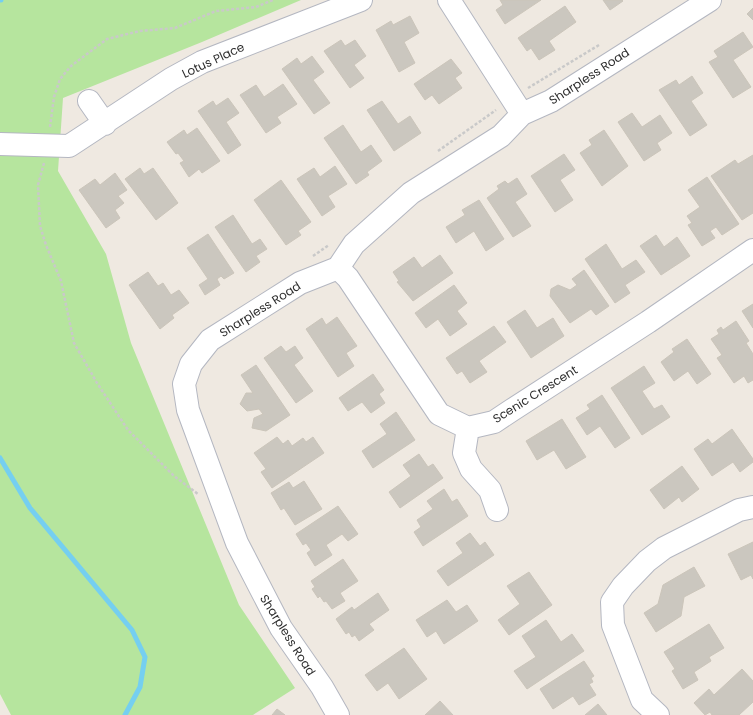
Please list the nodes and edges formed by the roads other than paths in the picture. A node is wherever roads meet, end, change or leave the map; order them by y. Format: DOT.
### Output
graph roads {
  1 [pos="360,0"];
  2 [pos="449,0"];
  3 [pos="710,0"];
  4 [pos="89,101"];
  5 [pos="516,106"];
  6 [pos="105,124"];
  7 [pos="0,144"];
  8 [pos="753,250"];
  9 [pos="338,268"];
  10 [pos="468,428"];
  11 [pos="753,507"];
  12 [pos="497,510"];
  13 [pos="338,715"];
  14 [pos="658,715"];
  1 -- 6 [label="street, Lotus Place"];
  2 -- 5 [label="street"];
  3 -- 5 [label="street, Sharpless Road"];
  4 -- 6 [label="street"];
  5 -- 9 [label="street, Sharpless Road"];
  6 -- 7 [label="street, Lotus Place"];
  8 -- 10 [label="street, Scenic Crescent"];
  9 -- 10 [label="street"];
  9 -- 13 [label="street, Sharpless Road"];
  10 -- 12 [label="street"];
  11 -- 14 [label="street"];
}
